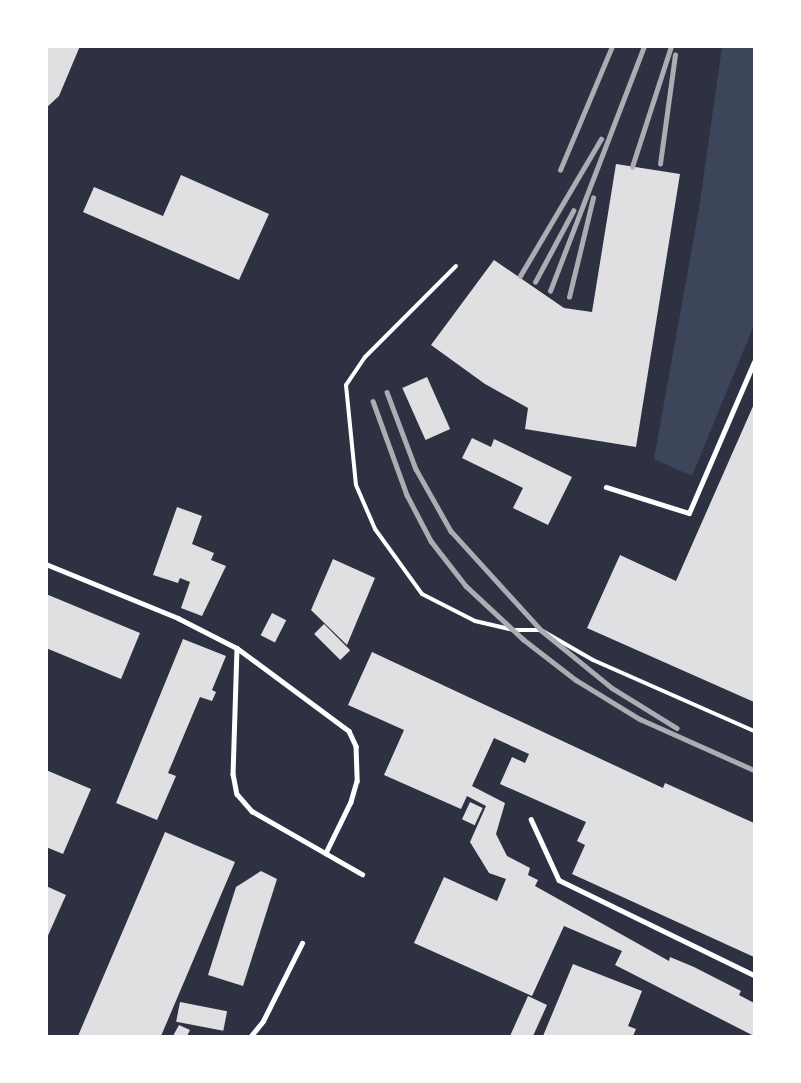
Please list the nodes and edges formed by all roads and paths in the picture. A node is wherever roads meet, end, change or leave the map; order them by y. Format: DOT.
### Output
graph roads {
  1 [pos="456,266"];
  2 [pos="754,363"];
  3 [pos="606,487"];
  4 [pos="46,564"];
  5 [pos="237,648"];
  6 [pos="754,731"];
  7 [pos="531,819"];
  8 [pos="326,853"];
  9 [pos="362,874"];
  10 [pos="302,943"];
  11 [pos="754,975"];
  12 [pos="250,1036"];
  1 -- 6 [label="path"];
  2 -- 3 [label="lane"];
  4 -- 5 [label="lane"];
  5 -- 8 [label="lane"];
  5 -- 8 [label="lane"];
  7 -- 11 [label="lane"];
  8 -- 9 [label="lane"];
  10 -- 12 [label="lane"];
}
